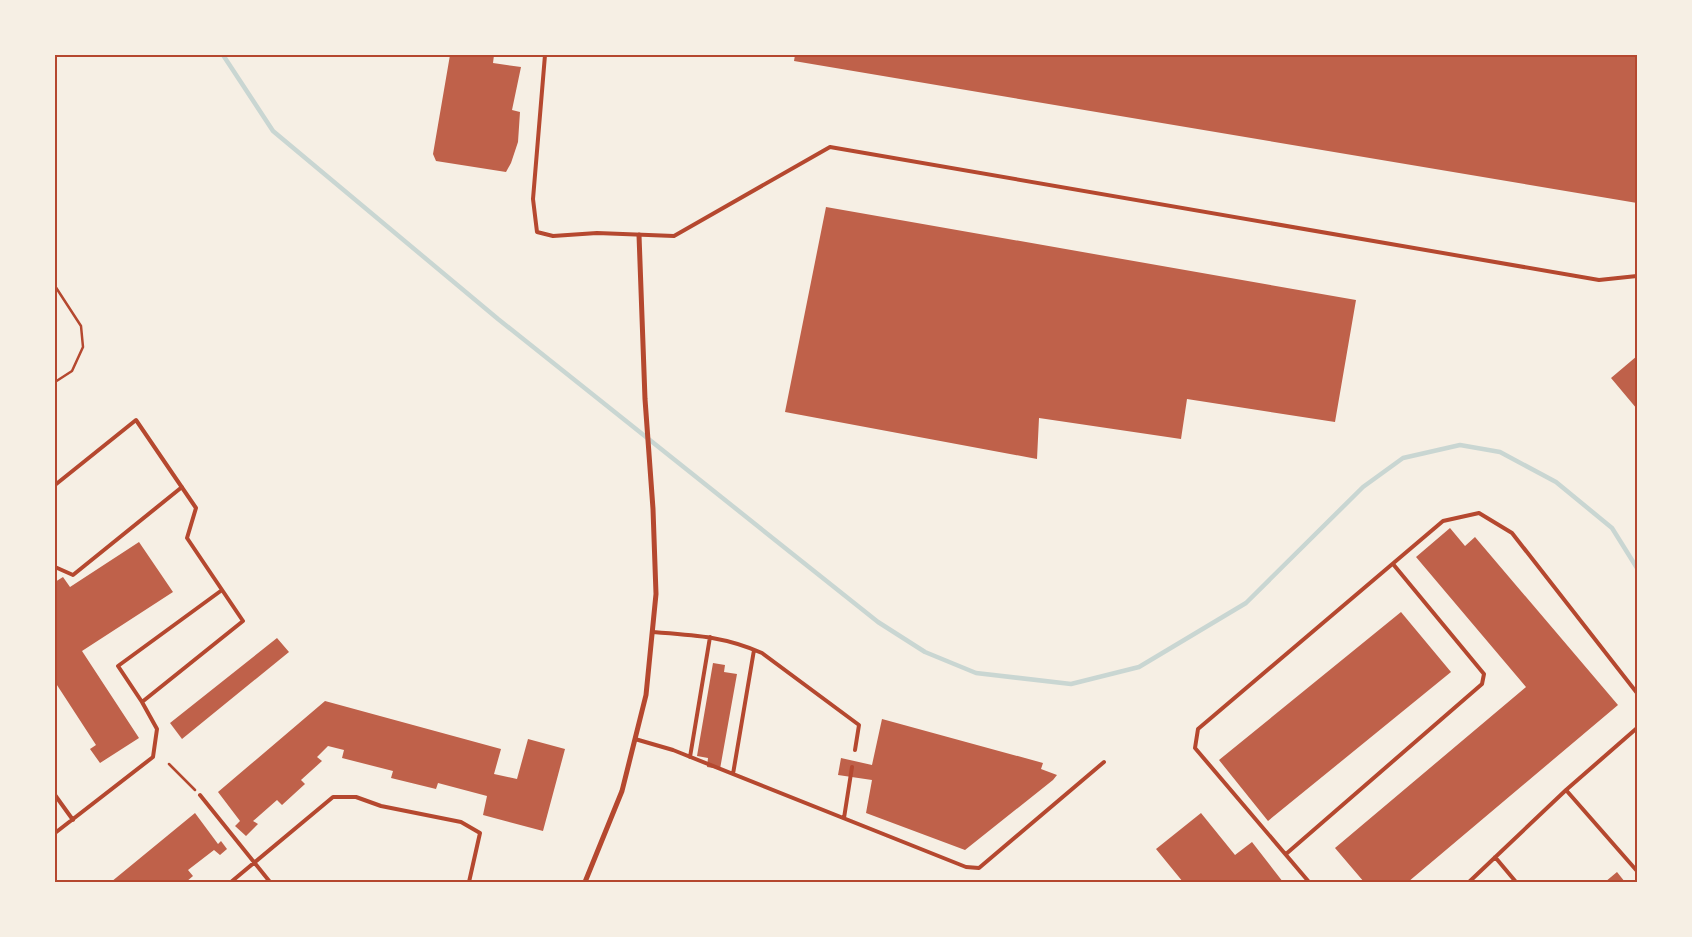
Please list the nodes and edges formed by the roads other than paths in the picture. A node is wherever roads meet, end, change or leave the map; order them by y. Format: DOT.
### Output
graph roads {
  1 [pos="545,55"];
  2 [pos="639,235"];
  3 [pos="1637,276"];
  4 [pos="55,485"];
  5 [pos="182,487"];
  6 [pos="1393,564"];
  7 [pos="55,567"];
  8 [pos="222,590"];
  9 [pos="652,632"];
  10 [pos="710,637"];
  11 [pos="754,650"];
  12 [pos="1637,693"];
  13 [pos="142,702"];
  14 [pos="1637,728"];
  15 [pos="635,739"];
  16 [pos="855,750"];
  17 [pos="690,757"];
  18 [pos="1104,762"];
  19 [pos="852,767"];
  20 [pos="733,774"];
  21 [pos="1566,790"];
  22 [pos="55,795"];
  23 [pos="200,795"];
  24 [pos="844,818"];
  25 [pos="73,820"];
  26 [pos="55,833"];
  27 [pos="1286,854"];
  28 [pos="1495,857"];
  29 [pos="254,862"];
  30 [pos="1637,871"];
  31 [pos="231,882"];
  32 [pos="270,882"];
  33 [pos="469,882"];
  34 [pos="585,882"];
  35 [pos="1309,882"];
  36 [pos="1469,882"];
  37 [pos="1516,882"];
  1 -- 2 [label="lane"];
  2 -- 3 [label="lane"];
  2 -- 9 [label="street"];
  4 -- 5 [label="lane"];
  5 -- 7 [label="lane"];
  5 -- 8 [label="lane"];
  6 -- 12 [label="lane"];
  6 -- 27 [label="lane"];
  6 -- 27 [label="lane"];
  8 -- 13 [label="lane"];
  8 -- 13 [label="lane"];
  9 -- 10 [label="lane"];
  9 -- 15 [label="street"];
  10 -- 11 [label="lane"];
  10 -- 17 [label="lane"];
  11 -- 16 [label="lane"];
  11 -- 20 [label="lane"];
  13 -- 25 [label="lane"];
  14 -- 21 [label="lane"];
  15 -- 17 [label="lane"];
  15 -- 34 [label="street"];
  17 -- 20 [label="lane"];
  18 -- 24 [label="lane"];
  19 -- 24 [label="lane"];
  20 -- 24 [label="lane"];
  21 -- 28 [label="lane"];
  21 -- 30 [label="lane"];
  22 -- 25 [label="lane"];
  23 -- 29 [label="lane"];
  25 -- 26 [label="lane"];
  27 -- 35 [label="lane"];
  28 -- 36 [label="lane"];
  28 -- 37 [label="lane"];
  29 -- 31 [label="lane"];
  29 -- 32 [label="lane"];
  29 -- 33 [label="lane"];
}
